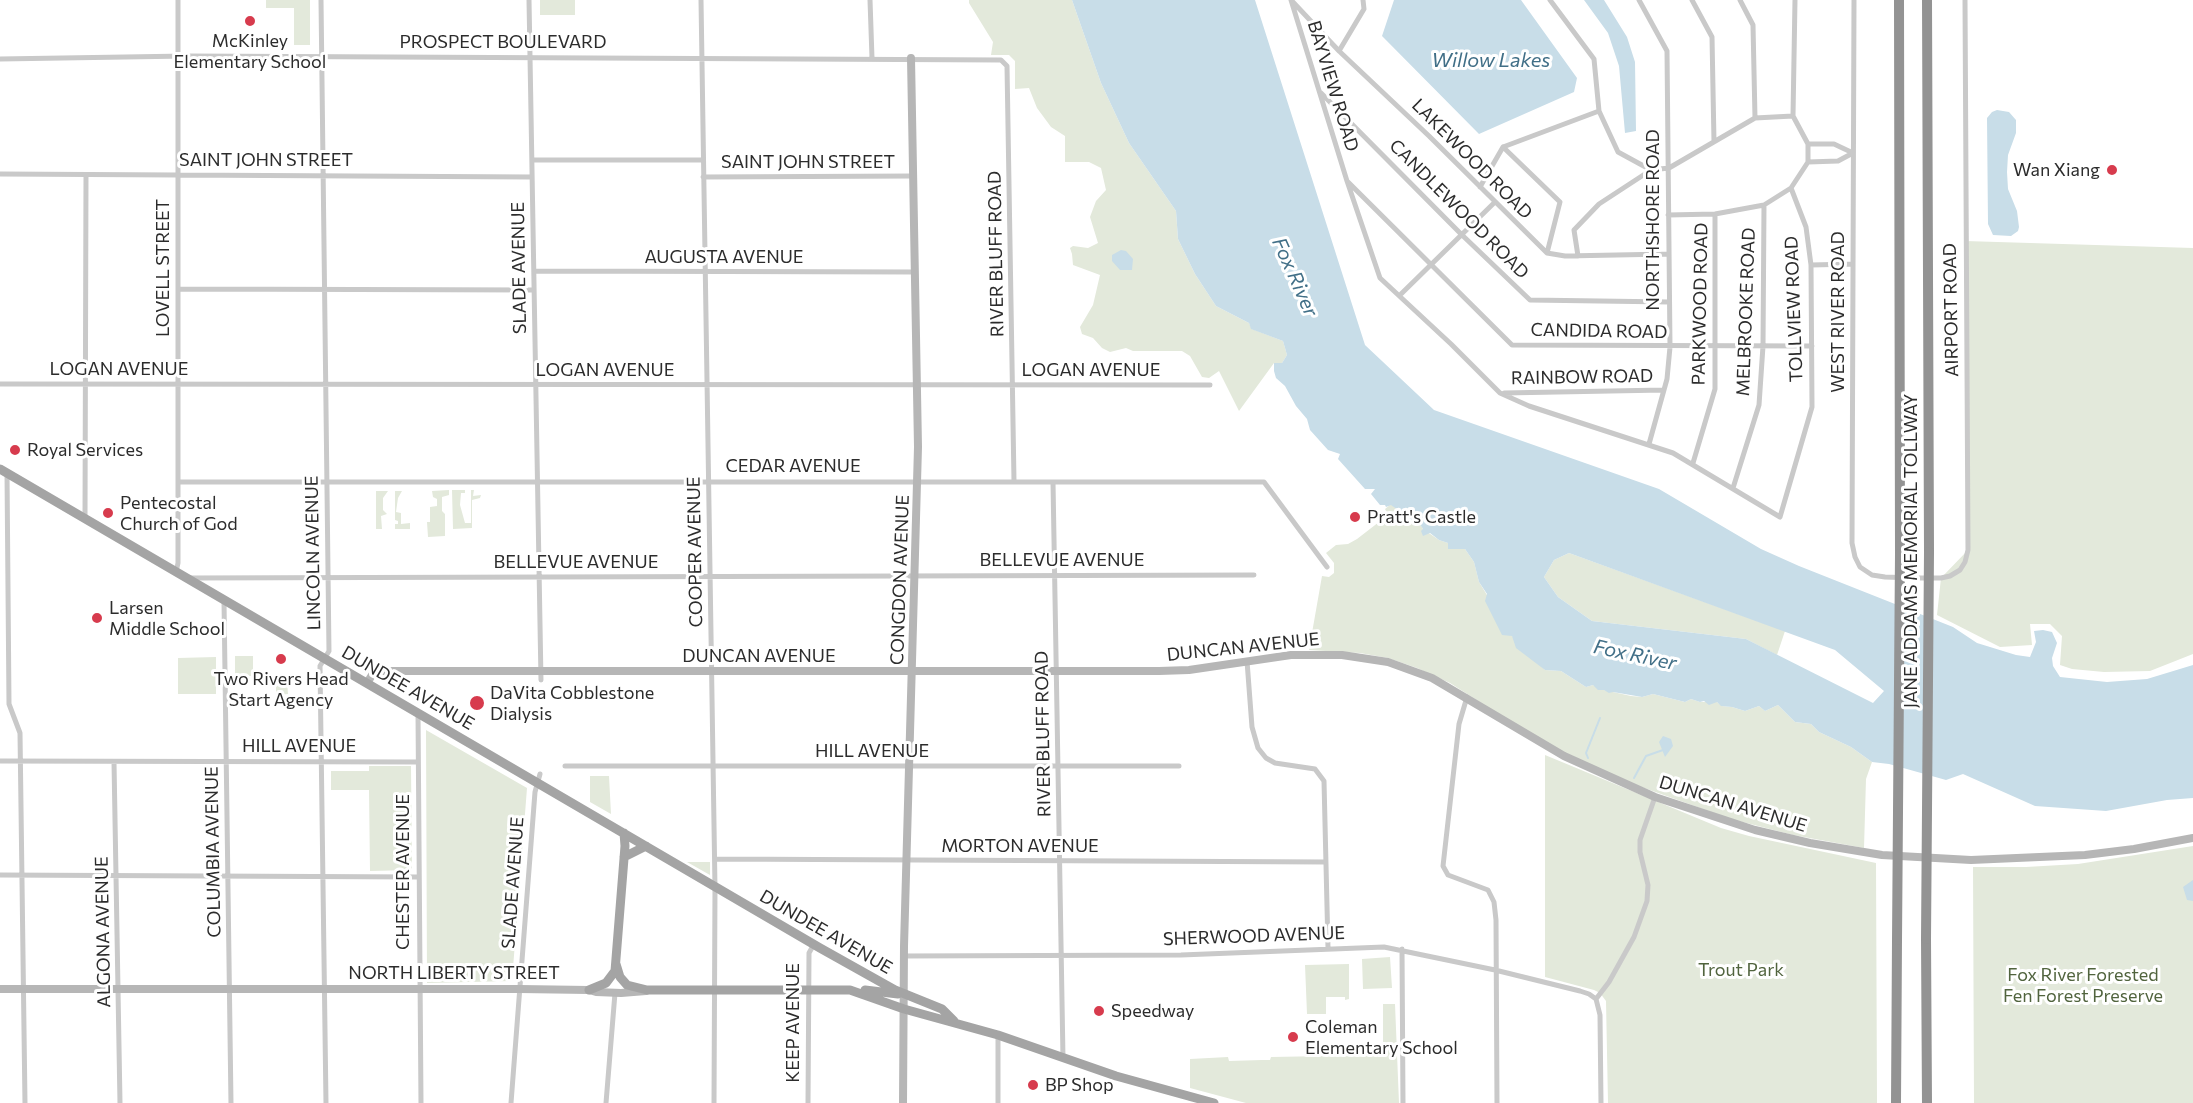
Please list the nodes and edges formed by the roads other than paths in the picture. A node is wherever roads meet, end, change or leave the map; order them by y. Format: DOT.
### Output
graph roads {
  1 [pos="178,0"];
  2 [pos="321,0"];
  3 [pos="530,0"];
  4 [pos="700,0"];
  5 [pos="870,0"];
  6 [pos="1291,0"];
  7 [pos="1363,0"];
  8 [pos="1550,0"];
  9 [pos="1639,0"];
  10 [pos="1692,0"];
  11 [pos="1740,0"];
  12 [pos="1795,0"];
  13 [pos="1854,0"];
  14 [pos="1899,0"];
  15 [pos="1927,0"];
  16 [pos="1965,0"];
  17 [pos="1339,51"];
  18 [pos="178,56"];
  19 [pos="322,56"];
  20 [pos="530,57"];
  21 [pos="701,57"];
  22 [pos="872,58"];
  23 [pos="911,58"];
  24 [pos="0,59"];
  25 [pos="1005,62"];
  26 [pos="1320,92"];
  27 [pos="1599,111"];
  28 [pos="1793,116"];
  29 [pos="1755,118"];
  30 [pos="1714,142"];
  31 [pos="1808,144"];
  32 [pos="1503,147"];
  33 [pos="1853,153"];
  34 [pos="532,160"];
  35 [pos="703,160"];
  36 [pos="1808,162"];
  37 [pos="1669,168"];
  38 [pos="1651,170"];
  39 [pos="0,174"];
  40 [pos="86,175"];
  41 [pos="178,175"];
  42 [pos="323,176"];
  43 [pos="914,176"];
  44 [pos="532,177"];
  45 [pos="703,177"];
  46 [pos="1347,181"];
  47 [pos="1480,187"];
  48 [pos="1791,188"];
  49 [pos="1495,202"];
  50 [pos="1764,205"];
  51 [pos="1715,214"];
  52 [pos="1668,215"];
  53 [pos="1461,234"];
  54 [pos="1547,253"];
  55 [pos="1668,254"];
  56 [pos="1578,256"];
  57 [pos="1430,264"];
  58 [pos="1853,264"];
  59 [pos="1812,265"];
  60 [pos="534,271"];
  61 [pos="705,272"];
  62 [pos="915,272"];
  63 [pos="178,289"];
  64 [pos="325,290"];
  65 [pos="534,290"];
  66 [pos="1400,295"];
  67 [pos="1669,302"];
  68 [pos="1716,346"];
  69 [pos="1763,346"];
  70 [pos="1812,346"];
  71 [pos="1670,347"];
  72 [pos="0,384"];
  73 [pos="85,384"];
  74 [pos="178,385"];
  75 [pos="326,385"];
  76 [pos="536,385"];
  77 [pos="707,385"];
  78 [pos="918,385"];
  79 [pos="1014,385"];
  80 [pos="1210,386"];
  81 [pos="1664,390"];
  82 [pos="1500,393"];
  83 [pos="1649,444"];
  84 [pos="1693,463"];
  85 [pos="4,471"];
  86 [pos="708,481"];
  87 [pos="918,481"];
  88 [pos="1014,481"];
  89 [pos="178,482"];
  90 [pos="327,482"];
  91 [pos="538,482"];
  92 [pos="1053,482"];
  93 [pos="1733,488"];
  94 [pos="85,519"];
  95 [pos="1327,567"];
  96 [pos="176,572"];
  97 [pos="916,575"];
  98 [pos="1254,575"];
  99 [pos="329,576"];
  100 [pos="710,576"];
  101 [pos="1055,576"];
  102 [pos="538,577"];
  103 [pos="185,578"];
  104 [pos="1914,578"];
  105 [pos="224,601"];
  106 [pos="324,658"];
  107 [pos="1247,661"];
  108 [pos="712,671"];
  109 [pos="912,671"];
  110 [pos="1057,671"];
  111 [pos="541,676"];
  112 [pos="367,683"];
  113 [pos="1467,697"];
  114 [pos="418,713"];
  115 [pos="0,761"];
  116 [pos="20,761"];
  117 [pos="226,761"];
  118 [pos="322,761"];
  119 [pos="114,762"];
  120 [pos="418,762"];
  121 [pos="565,766"];
  122 [pos="713,766"];
  123 [pos="909,766"];
  124 [pos="1058,766"];
  125 [pos="1179,766"];
  126 [pos="539,779"];
  127 [pos="1655,797"];
  128 [pos="624,834"];
  129 [pos="2193,838"];
  130 [pos="646,846"];
  131 [pos="624,857"];
  132 [pos="715,859"];
  133 [pos="907,860"];
  134 [pos="1060,861"];
  135 [pos="1326,862"];
  136 [pos="0,875"];
  137 [pos="22,875"];
  138 [pos="117,875"];
  139 [pos="228,875"];
  140 [pos="322,876"];
  141 [pos="418,877"];
  142 [pos="715,887"];
  143 [pos="814,944"];
  144 [pos="1328,948"];
  145 [pos="1402,949"];
  146 [pos="1061,955"];
  147 [pos="904,956"];
  148 [pos="616,964"];
  149 [pos="1495,970"];
  150 [pos="0,989"];
  151 [pos="23,989"];
  152 [pos="118,989"];
  153 [pos="324,989"];
  154 [pos="419,989"];
  155 [pos="520,989"];
  156 [pos="229,990"];
  157 [pos="589,990"];
  158 [pos="647,990"];
  159 [pos="714,990"];
  160 [pos="809,990"];
  161 [pos="850,990"];
  162 [pos="615,993"];
  163 [pos="904,994"];
  164 [pos="1596,999"];
  165 [pos="904,1009"];
  166 [pos="951,1018"];
  167 [pos="998,1035"];
  168 [pos="1063,1058"];
  169 [pos="1187,1099"];
  170 [pos="25,1103"];
  171 [pos="120,1103"];
  172 [pos="231,1103"];
  173 [pos="326,1103"];
  174 [pos="421,1103"];
  175 [pos="511,1103"];
  176 [pos="606,1103"];
  177 [pos="714,1103"];
  178 [pos="808,1103"];
  179 [pos="903,1103"];
  180 [pos="998,1103"];
  181 [pos="1214,1103"];
  182 [pos="1403,1103"];
  183 [pos="1497,1103"];
  184 [pos="1601,1103"];
  185 [pos="1896,1103"];
  186 [pos="1927,1103"];
  1 -- 18 [label="street, LOVELL STREET"];
  2 -- 19 [label="street, LINCOLN AVENUE"];
  3 -- 20 [label="street, SLADE AVENUE"];
  4 -- 21 [label="street, COOPER AVENUE"];
  5 -- 22 [label="street"];
  6 -- 17 [label="street, LAKEWOOD ROAD"];
  6 -- 26 [label="street, BAYVIEW ROAD"];
  7 -- 17 [label="street"];
  8 -- 27 [label="street"];
  9 -- 37 [label="street, NORTHSHORE ROAD"];
  10 -- 30 [label="street"];
  11 -- 29 [label="street"];
  12 -- 28 [label="street"];
  13 -- 33 [label="street, WEST RIVER ROAD"];
  14 -- 185 [label="highway, JANE ADDAMS MEMORIAL TOLLWAY, bridge"];
  15 -- 186 [label="highway, JANE ADDAMS MEMORIAL TOLLWAY, bridge"];
  16 -- 104 [label="street, AIRPORT ROAD"];
  17 -- 47 [label="street, LAKEWOOD ROAD"];
  18 -- 19 [label="street, PROSPECT BOULEVARD"];
  18 -- 24 [label="street, PROSPECT BOULEVARD"];
  18 -- 41 [label="street, LOVELL STREET"];
  19 -- 20 [label="street, PROSPECT BOULEVARD"];
  19 -- 42 [label="street, LINCOLN AVENUE"];
  20 -- 21 [label="street, PROSPECT BOULEVARD"];
  20 -- 34 [label="street, SLADE AVENUE"];
  21 -- 22 [label="street, PROSPECT BOULEVARD"];
  21 -- 35 [label="street, COOPER AVENUE"];
  22 -- 23 [label="street, PROSPECT BOULEVARD"];
  23 -- 25 [label="street, PROSPECT BOULEVARD"];
  23 -- 43 [label="street, CONGDON AVENUE"];
  25 -- 79 [label="street, RIVER BLUFF ROAD"];
  26 -- 46 [label="street, BAYVIEW ROAD"];
  26 -- 53 [label="street, CANDLEWOOD ROAD"];
  27 -- 32 [label="street"];
  27 -- 38 [label="street"];
  28 -- 29 [label="street"];
  28 -- 31 [label="street"];
  29 -- 30 [label="street"];
  30 -- 37 [label="street"];
  31 -- 33 [label="street"];
  31 -- 36 [label="street"];
  32 -- 47 [label="street"];
  32 -- 54 [label="street"];
  33 -- 36 [label="street"];
  33 -- 58 [label="street, WEST RIVER ROAD"];
  34 -- 35 [label="street, SAINT JOHN STREET"];
  34 -- 44 [label="street, SLADE AVENUE"];
  35 -- 45 [label="street, COOPER AVENUE"];
  36 -- 48 [label="street"];
  37 -- 38 [label="street"];
  37 -- 52 [label="street, NORTHSHORE ROAD"];
  38 -- 56 [label="street"];
  39 -- 40 [label="street, SAINT JOHN STREET"];
  40 -- 41 [label="street, SAINT JOHN STREET"];
  40 -- 73 [label="street"];
  41 -- 42 [label="street, SAINT JOHN STREET"];
  41 -- 63 [label="street, LOVELL STREET"];
  42 -- 44 [label="street, SAINT JOHN STREET"];
  42 -- 64 [label="street, LINCOLN AVENUE"];
  43 -- 45 [label="street, SAINT JOHN STREET"];
  43 -- 62 [label="street, CONGDON AVENUE"];
  44 -- 60 [label="street, SLADE AVENUE"];
  45 -- 61 [label="street, COOPER AVENUE"];
  46 -- 57 [label="street, CANDIDA ROAD"];
  46 -- 66 [label="street, BAYVIEW ROAD"];
  47 -- 49 [label="street, LAKEWOOD ROAD"];
  48 -- 50 [label="street"];
  48 -- 59 [label="street, TOLLVIEW ROAD"];
  49 -- 53 [label="street"];
  49 -- 54 [label="street, LAKEWOOD ROAD"];
  50 -- 51 [label="street"];
  50 -- 69 [label="street, MELBROOKE ROAD"];
  51 -- 52 [label="street"];
  51 -- 68 [label="street, PARKWOOD ROAD"];
  52 -- 55 [label="street, NORTHSHORE ROAD"];
  53 -- 57 [label="street"];
  53 -- 67 [label="street, CANDLEWOOD ROAD"];
  54 -- 56 [label="street"];
  55 -- 56 [label="street"];
  55 -- 67 [label="street, NORTHSHORE ROAD"];
  57 -- 66 [label="street"];
  57 -- 71 [label="street, CANDIDA ROAD"];
  58 -- 59 [label="street"];
  58 -- 104 [label="street, WEST RIVER ROAD"];
  59 -- 70 [label="street, TOLLVIEW ROAD"];
  60 -- 61 [label="street, AUGUSTA AVENUE"];
  60 -- 65 [label="street, SLADE AVENUE"];
  61 -- 62 [label="street, AUGUSTA AVENUE"];
  61 -- 77 [label="street, COOPER AVENUE"];
  62 -- 78 [label="street, CONGDON AVENUE"];
  63 -- 64 [label="street"];
  63 -- 74 [label="street, LOVELL STREET"];
  64 -- 65 [label="street"];
  64 -- 75 [label="street, LINCOLN AVENUE"];
  65 -- 76 [label="street, SLADE AVENUE"];
  66 -- 82 [label="street, BAYVIEW ROAD"];
  67 -- 71 [label="street, NORTHSHORE ROAD"];
  68 -- 69 [label="street, CANDIDA ROAD"];
  68 -- 71 [label="street, CANDIDA ROAD"];
  68 -- 84 [label="street, PARKWOOD ROAD"];
  69 -- 70 [label="street, CANDIDA ROAD"];
  69 -- 93 [label="street, MELBROOKE ROAD"];
  70 -- 93 [label="street, TOLLVIEW ROAD"];
  71 -- 81 [label="street, NORTHSHORE ROAD"];
  72 -- 73 [label="street, LOGAN AVENUE"];
  73 -- 74 [label="street, LOGAN AVENUE"];
  73 -- 94 [label="street"];
  74 -- 75 [label="street, LOGAN AVENUE"];
  74 -- 89 [label="street, LOVELL STREET"];
  75 -- 76 [label="street, LOGAN AVENUE"];
  75 -- 90 [label="street, LINCOLN AVENUE"];
  76 -- 77 [label="street, LOGAN AVENUE"];
  76 -- 91 [label="street, SLADE AVENUE"];
  77 -- 78 [label="street, LOGAN AVENUE"];
  77 -- 86 [label="street, COOPER AVENUE"];
  78 -- 79 [label="street, LOGAN AVENUE"];
  78 -- 87 [label="street, CONGDON AVENUE"];
  79 -- 80 [label="street, LOGAN AVENUE"];
  79 -- 88 [label="street, RIVER BLUFF ROAD"];
  81 -- 82 [label="street, RAINBOW ROAD"];
  81 -- 83 [label="street, NORTHSHORE ROAD"];
  82 -- 83 [label="street"];
  83 -- 84 [label="street"];
  84 -- 93 [label="street"];
  85 -- 94 [label="main road, DUNDEE AVENUE"];
  85 -- 116 [label="street"];
  86 -- 87 [label="street, CEDAR AVENUE"];
  86 -- 91 [label="street, CEDAR AVENUE"];
  86 -- 100 [label="street, COOPER AVENUE"];
  87 -- 88 [label="street, CEDAR AVENUE"];
  87 -- 97 [label="street, CONGDON AVENUE"];
  88 -- 92 [label="street, CEDAR AVENUE"];
  89 -- 90 [label="street, CEDAR AVENUE"];
  89 -- 96 [label="street, LOVELL STREET"];
  90 -- 91 [label="street, CEDAR AVENUE"];
  90 -- 99 [label="street, LINCOLN AVENUE"];
  91 -- 102 [label="street, SLADE AVENUE"];
  92 -- 95 [label="street, CEDAR AVENUE"];
  92 -- 101 [label="street, RIVER BLUFF ROAD"];
  94 -- 96 [label="main road, DUNDEE AVENUE"];
  96 -- 103 [label="main road, DUNDEE AVENUE"];
  97 -- 100 [label="street, BELLEVUE AVENUE"];
  97 -- 101 [label="street, BELLEVUE AVENUE"];
  97 -- 109 [label="street, CONGDON AVENUE"];
  98 -- 101 [label="street, BELLEVUE AVENUE"];
  99 -- 102 [label="street, BELLEVUE AVENUE"];
  99 -- 103 [label="street, BELLEVUE AVENUE"];
  99 -- 106 [label="street, LINCOLN AVENUE"];
  100 -- 102 [label="street, BELLEVUE AVENUE"];
  100 -- 108 [label="street, COOPER AVENUE"];
  101 -- 110 [label="street, RIVER BLUFF ROAD"];
  102 -- 111 [label="street, SLADE AVENUE"];
  103 -- 105 [label="main road, DUNDEE AVENUE"];
  105 -- 106 [label="main road, DUNDEE AVENUE"];
  105 -- 117 [label="street, COLUMBIA AVENUE"];
  106 -- 112 [label="main road, DUNDEE AVENUE"];
  106 -- 118 [label="street, LINCOLN AVENUE"];
  107 -- 110 [label="street, DUNCAN AVENUE"];
  107 -- 113 [label="street, DUNCAN AVENUE"];
  107 -- 135 [label="street"];
  108 -- 109 [label="street, DUNCAN AVENUE"];
  108 -- 111 [label="street, DUNCAN AVENUE"];
  108 -- 122 [label="street, COOPER AVENUE"];
  109 -- 110 [label="street, DUNCAN AVENUE"];
  109 -- 123 [label="street, CONGDON AVENUE"];
  110 -- 124 [label="street, RIVER BLUFF ROAD"];
  111 -- 112 [label="street, DUNCAN AVENUE"];
  112 -- 114 [label="main road, DUNDEE AVENUE"];
  113 -- 127 [label="street, DUNCAN AVENUE"];
  113 -- 149 [label="street"];
  114 -- 120 [label="street, CHESTER AVENUE"];
  114 -- 126 [label="main road, DUNDEE AVENUE"];
  115 -- 116 [label="street, HILL AVENUE"];
  116 -- 119 [label="street, HILL AVENUE"];
  116 -- 137 [label="street"];
  117 -- 118 [label="street, HILL AVENUE"];
  117 -- 119 [label="street, HILL AVENUE"];
  117 -- 139 [label="street, COLUMBIA AVENUE"];
  118 -- 120 [label="street, HILL AVENUE"];
  118 -- 140 [label="street, LINCOLN AVENUE"];
  119 -- 138 [label="street, ALGONA AVENUE"];
  120 -- 141 [label="street, CHESTER AVENUE"];
  121 -- 122 [label="street, HILL AVENUE"];
  122 -- 123 [label="street, HILL AVENUE"];
  122 -- 132 [label="street, COOPER AVENUE"];
  123 -- 124 [label="street, HILL AVENUE"];
  123 -- 133 [label="street, CONGDON AVENUE"];
  124 -- 125 [label="street, HILL AVENUE"];
  124 -- 134 [label="street, RIVER BLUFF ROAD"];
  126 -- 128 [label="main road, DUNDEE AVENUE"];
  126 -- 155 [label="street, SLADE AVENUE"];
  127 -- 129 [label="street, DUNCAN AVENUE"];
  127 -- 164 [label="street"];
  128 -- 130 [label="main road, DUNDEE AVENUE"];
  128 -- 131 [label="main road"];
  130 -- 131 [label="main road"];
  130 -- 142 [label="main road, DUNDEE AVENUE"];
  131 -- 148 [label="main road"];
  132 -- 133 [label="street, MORTON AVENUE"];
  132 -- 142 [label="street, COOPER AVENUE"];
  133 -- 134 [label="street, MORTON AVENUE"];
  133 -- 147 [label="street, CONGDON AVENUE"];
  134 -- 135 [label="street, MORTON AVENUE"];
  134 -- 146 [label="street, RIVER BLUFF ROAD"];
  135 -- 144 [label="street"];
  136 -- 137 [label="street"];
  137 -- 138 [label="street"];
  137 -- 151 [label="street"];
  138 -- 139 [label="street"];
  138 -- 152 [label="street, ALGONA AVENUE"];
  139 -- 140 [label="street"];
  139 -- 156 [label="street, COLUMBIA AVENUE"];
  140 -- 141 [label="street"];
  140 -- 153 [label="street, LINCOLN AVENUE"];
  141 -- 154 [label="street, CHESTER AVENUE"];
  142 -- 143 [label="main road, DUNDEE AVENUE"];
  142 -- 159 [label="street, COOPER AVENUE"];
  143 -- 160 [label="street, KEEP AVENUE"];
  143 -- 163 [label="main road, DUNDEE AVENUE"];
  144 -- 145 [label="street, SHERWOOD AVENUE"];
  144 -- 146 [label="street, SHERWOOD AVENUE"];
  145 -- 149 [label="street, SHERWOOD AVENUE"];
  145 -- 182 [label="street"];
  146 -- 147 [label="street, SHERWOOD AVENUE"];
  146 -- 168 [label="street, RIVER BLUFF ROAD"];
  147 -- 163 [label="street, CONGDON AVENUE"];
  148 -- 157 [label="main road"];
  148 -- 158 [label="main road"];
  149 -- 164 [label="street, SHERWOOD AVENUE"];
  149 -- 183 [label="street"];
  150 -- 151 [label="street, NORTH LIBERTY STREET"];
  151 -- 152 [label="street, NORTH LIBERTY STREET"];
  151 -- 170 [label="street"];
  152 -- 156 [label="street, NORTH LIBERTY STREET"];
  152 -- 171 [label="street, ALGONA AVENUE"];
  153 -- 154 [label="street, NORTH LIBERTY STREET"];
  153 -- 156 [label="street, NORTH LIBERTY STREET"];
  153 -- 173 [label="street, LINCOLN AVENUE"];
  154 -- 155 [label="street, NORTH LIBERTY STREET"];
  154 -- 174 [label="street, CHESTER AVENUE"];
  155 -- 157 [label="street, NORTH LIBERTY STREET"];
  155 -- 175 [label="street, SLADE AVENUE"];
  156 -- 172 [label="street, COLUMBIA AVENUE"];
  157 -- 162 [label="street, NORTH LIBERTY STREET"];
  158 -- 159 [label="main road, NORTH LIBERTY STREET"];
  158 -- 162 [label="street, NORTH LIBERTY STREET"];
  159 -- 160 [label="main road, NORTH LIBERTY STREET"];
  159 -- 177 [label="street, COOPER AVENUE"];
  160 -- 161 [label="main road, NORTH LIBERTY STREET"];
  160 -- 178 [label="street, KEEP AVENUE"];
  161 -- 163 [label="main road"];
  161 -- 165 [label="main road, NORTH LIBERTY STREET"];
  162 -- 176 [label="street"];
  163 -- 165 [label="street, CONGDON AVENUE"];
  163 -- 166 [label="main road, DUNDEE AVENUE"];
  164 -- 184 [label="street"];
  165 -- 166 [label="main road, DUNDEE AVENUE"];
  165 -- 179 [label="street, CONGDON AVENUE"];
  166 -- 167 [label="main road, DUNDEE AVENUE"];
  167 -- 168 [label="main road, DUNDEE AVENUE"];
  167 -- 180 [label="street"];
  168 -- 169 [label="main road, DUNDEE AVENUE"];
  169 -- 181 [label="main road, DUNDEE AVENUE"];
}
